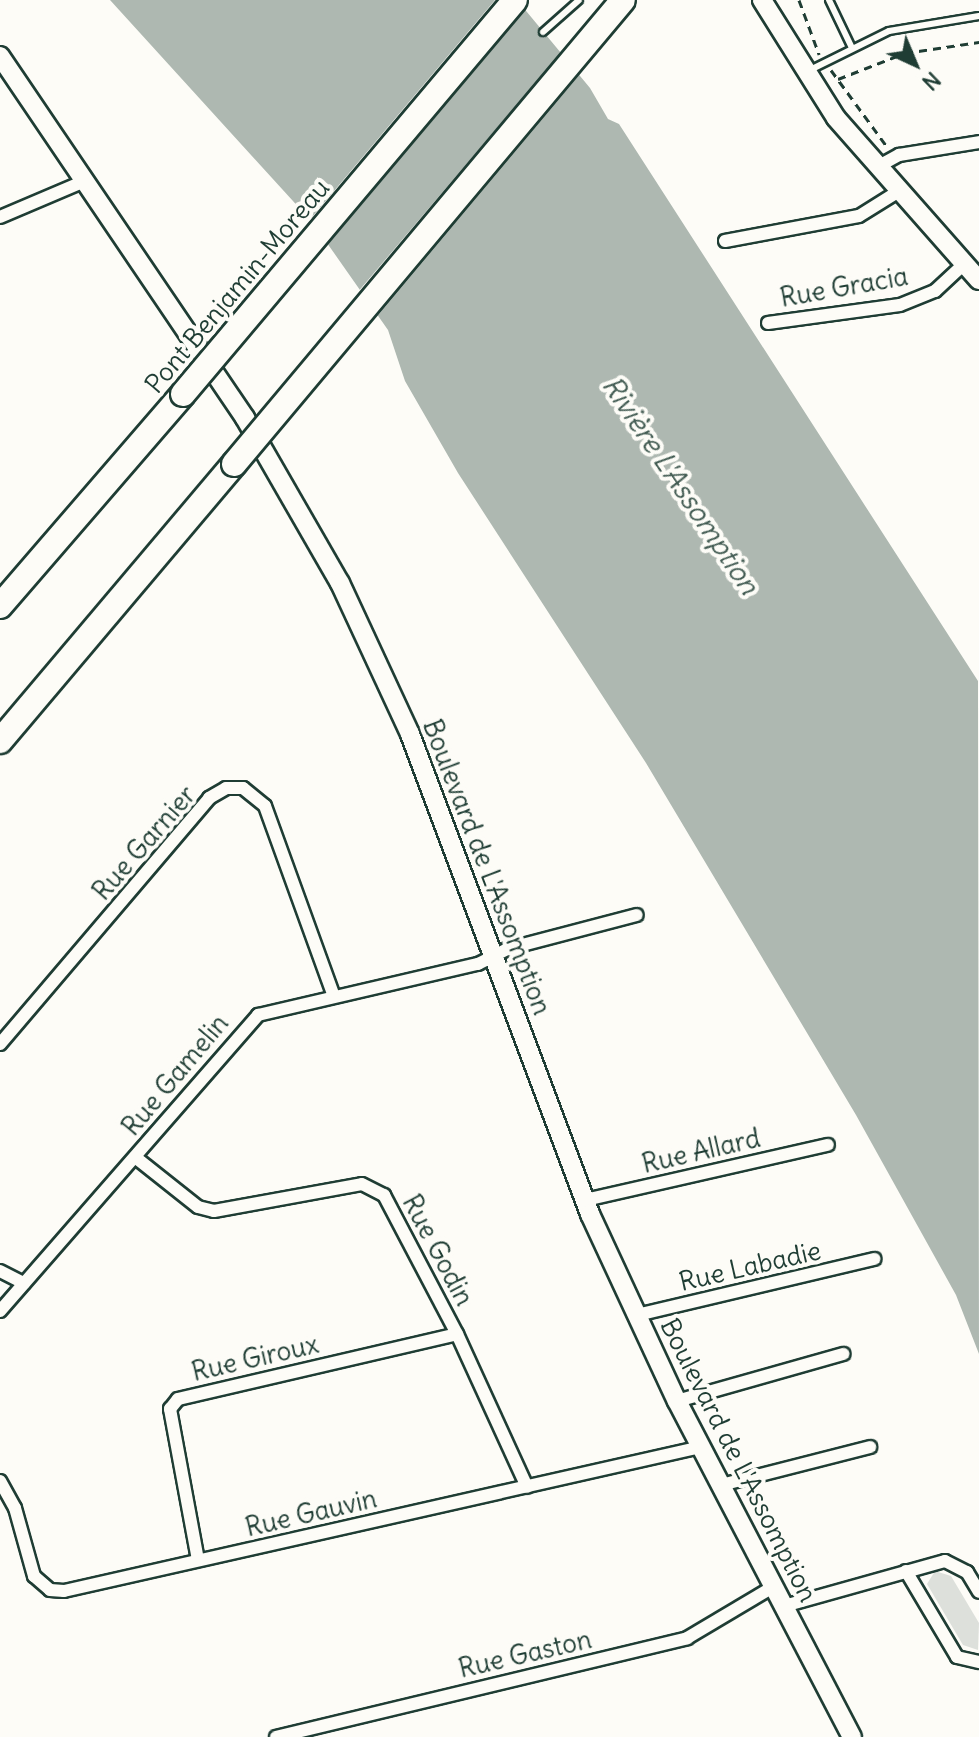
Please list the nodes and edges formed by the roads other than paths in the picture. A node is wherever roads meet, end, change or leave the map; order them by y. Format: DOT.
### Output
graph roads {
  1 [pos="515,0"];
  2 [pos="579,0"];
  3 [pos="623,0"];
  4 [pos="762,0"];
  5 [pos="829,0"];
  6 [pos="979,16"];
  7 [pos="543,32"];
  8 [pos="852,48"];
  9 [pos="1,59"];
  10 [pos="807,72"];
  11 [pos="979,142"];
  12 [pos="877,167"];
  13 [pos="85,181"];
  14 [pos="899,191"];
  15 [pos="0,217"];
  16 [pos="725,241"];
  17 [pos="965,263"];
  18 [pos="979,280"];
  19 [pos="768,323"];
  20 [pos="0,606"];
  21 [pos="0,741"];
  22 [pos="637,915"];
  23 [pos="493,956"];
  24 [pos="333,994"];
  25 [pos="0,1044"];
  26 [pos="828,1145"];
  27 [pos="135,1157"];
  28 [pos="585,1200"];
  29 [pos="874,1259"];
  30 [pos="0,1271"];
  31 [pos="24,1283"];
  32 [pos="0,1311"];
  33 [pos="637,1315"];
  34 [pos="457,1334"];
  35 [pos="843,1354"];
  36 [pos="677,1401"];
  37 [pos="701,1447"];
  38 [pos="870,1447"];
  39 [pos="0,1481"];
  40 [pos="721,1485"];
  41 [pos="527,1487"];
  42 [pos="198,1560"];
  43 [pos="906,1571"];
  44 [pos="773,1587"];
  45 [pos="979,1592"];
  46 [pos="784,1606"];
  47 [pos="979,1662"];
  48 [pos="329,1731"];
  49 [pos="276,1737"];
  50 [pos="852,1737"];
  1 -- 20 [label="highway, Pont Benjamin-Moreau, bridge"];
  2 -- 7 [label="lane"];
  3 -- 21 [label="highway, bridge"];
  4 -- 10 [label="street"];
  5 -- 8 [label="lane"];
  6 -- 8 [label="lane"];
  8 -- 10 [label="lane"];
  9 -- 13 [label="street, Boulevard de L'Assomption"];
  10 -- 12 [label="street"];
  11 -- 12 [label="street"];
  12 -- 14 [label="street"];
  13 -- 15 [label="street"];
  13 -- 23 [label="street, Boulevard de L'Assomption"];
  14 -- 16 [label="street"];
  14 -- 17 [label="street"];
  17 -- 18 [label="street"];
  17 -- 19 [label="street, Rue Gracia"];
  22 -- 23 [label="street, Rue Gamelin"];
  23 -- 24 [label="street, Rue Gamelin"];
  23 -- 28 [label="street, Boulevard de L'Assomption"];
  24 -- 25 [label="street, Rue Garnier"];
  24 -- 27 [label="street, Rue Gamelin"];
  26 -- 28 [label="street, Rue Allard"];
  27 -- 31 [label="street, Rue Gamelin"];
  27 -- 34 [label="street, Rue Godin"];
  28 -- 33 [label="street, Boulevard de L'Assomption"];
  29 -- 33 [label="street, Rue Labadie"];
  30 -- 31 [label="street"];
  31 -- 32 [label="street, Rue Gamelin"];
  33 -- 36 [label="street, Boulevard de L'Assomption"];
  34 -- 41 [label="street, Rue Godin"];
  34 -- 42 [label="street, Rue Giroux"];
  35 -- 36 [label="street"];
  36 -- 37 [label="street, Boulevard de L'Assomption"];
  37 -- 40 [label="street, Boulevard de L'Assomption"];
  37 -- 41 [label="street, Rue Gauvin"];
  38 -- 40 [label="street"];
  39 -- 42 [label="street, Rue Gauvin"];
  40 -- 44 [label="street, Boulevard de L'Assomption"];
  41 -- 42 [label="street, Rue Gauvin"];
  43 -- 45 [label="street"];
  43 -- 46 [label="street"];
  43 -- 47 [label="street"];
  44 -- 46 [label="street, Boulevard de L'Assomption"];
  44 -- 48 [label="street, Rue Gaston"];
  46 -- 50 [label="street, Boulevard de L'Assomption"];
  48 -- 49 [label="street, Rue Gaston"];
}
